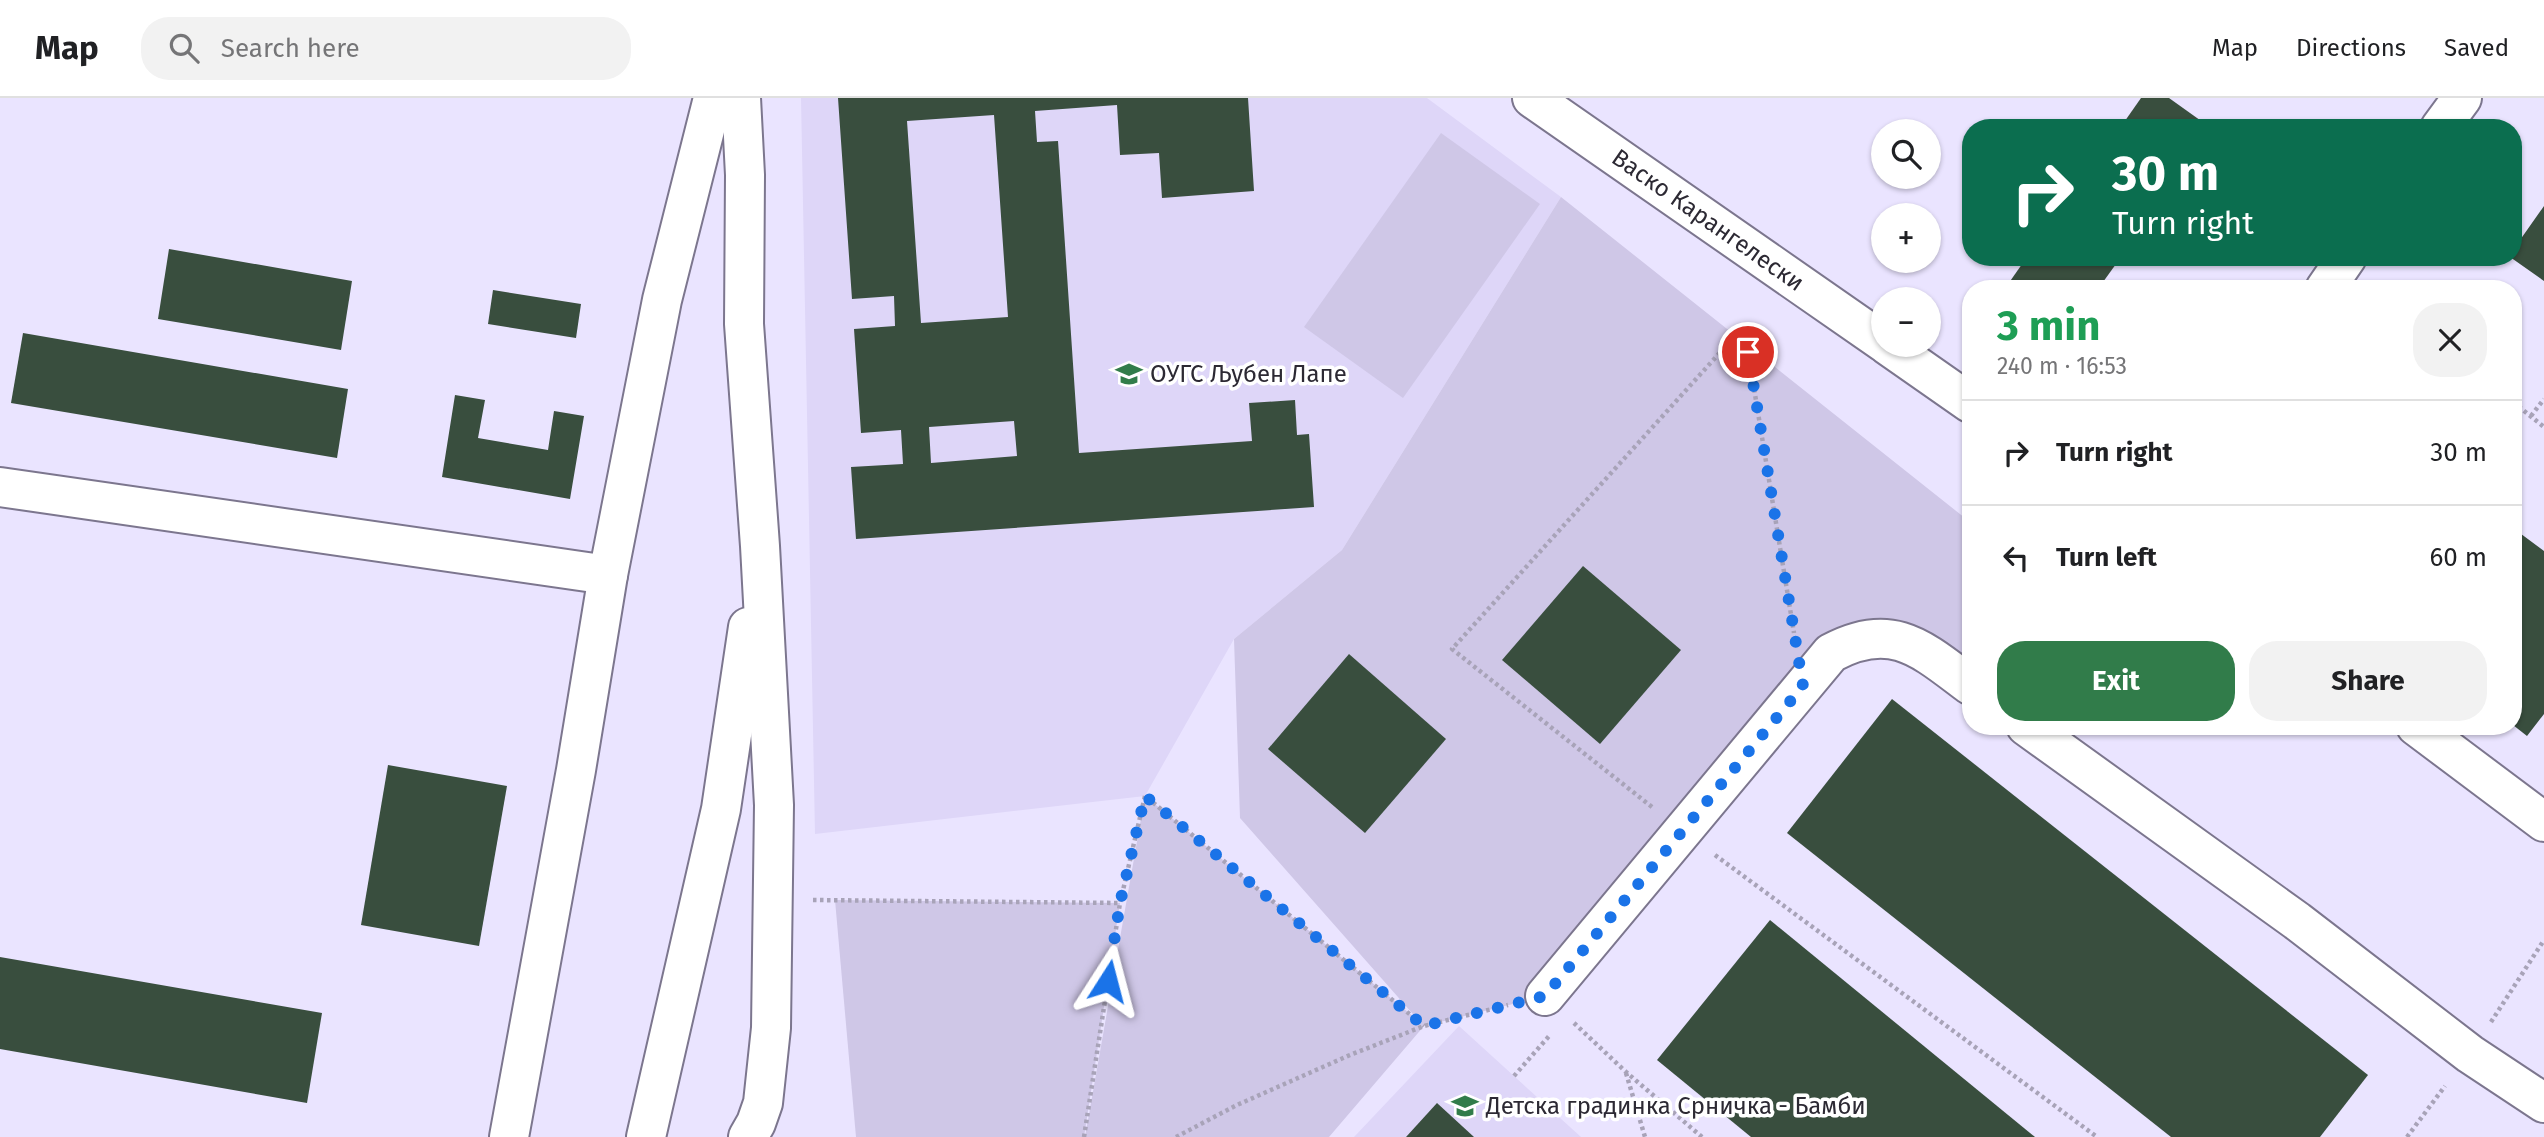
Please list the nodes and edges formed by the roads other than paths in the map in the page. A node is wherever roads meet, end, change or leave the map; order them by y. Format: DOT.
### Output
graph roads {
  1 [pos="713,98"];
  2 [pos="741,98"];
  3 [pos="1532,98"];
  4 [pos="2462,98"];
  5 [pos="2447,119"];
  6 [pos="1871,333"];
  7 [pos="1905,357"];
  8 [pos="1962,397"];
  9 [pos="0,487"];
  10 [pos="760,546"];
  11 [pos="608,575"];
  12 [pos="1962,679"];
  13 [pos="2039,735"];
  14 [pos="2428,735"];
  15 [pos="2544,822"];
  16 [pos="1556,1006"];
  17 [pos="2544,1103"];
  18 [pos="509,1137"];
  19 [pos="646,1137"];
  20 [pos="748,1137"];
  1 -- 11 [label="street"];
  2 -- 10 [label="street"];
  3 -- 6 [label="street, Васко Карангелески"];
  4 -- 5 [label="street"];
  7 -- 8 [label="street, Васко Карангелески"];
  9 -- 11 [label="street"];
  10 -- 19 [label="street"];
  10 -- 20 [label="street"];
  11 -- 18 [label="street"];
  12 -- 16 [label="street"];
  13 -- 17 [label="street"];
  14 -- 15 [label="street"];
}
